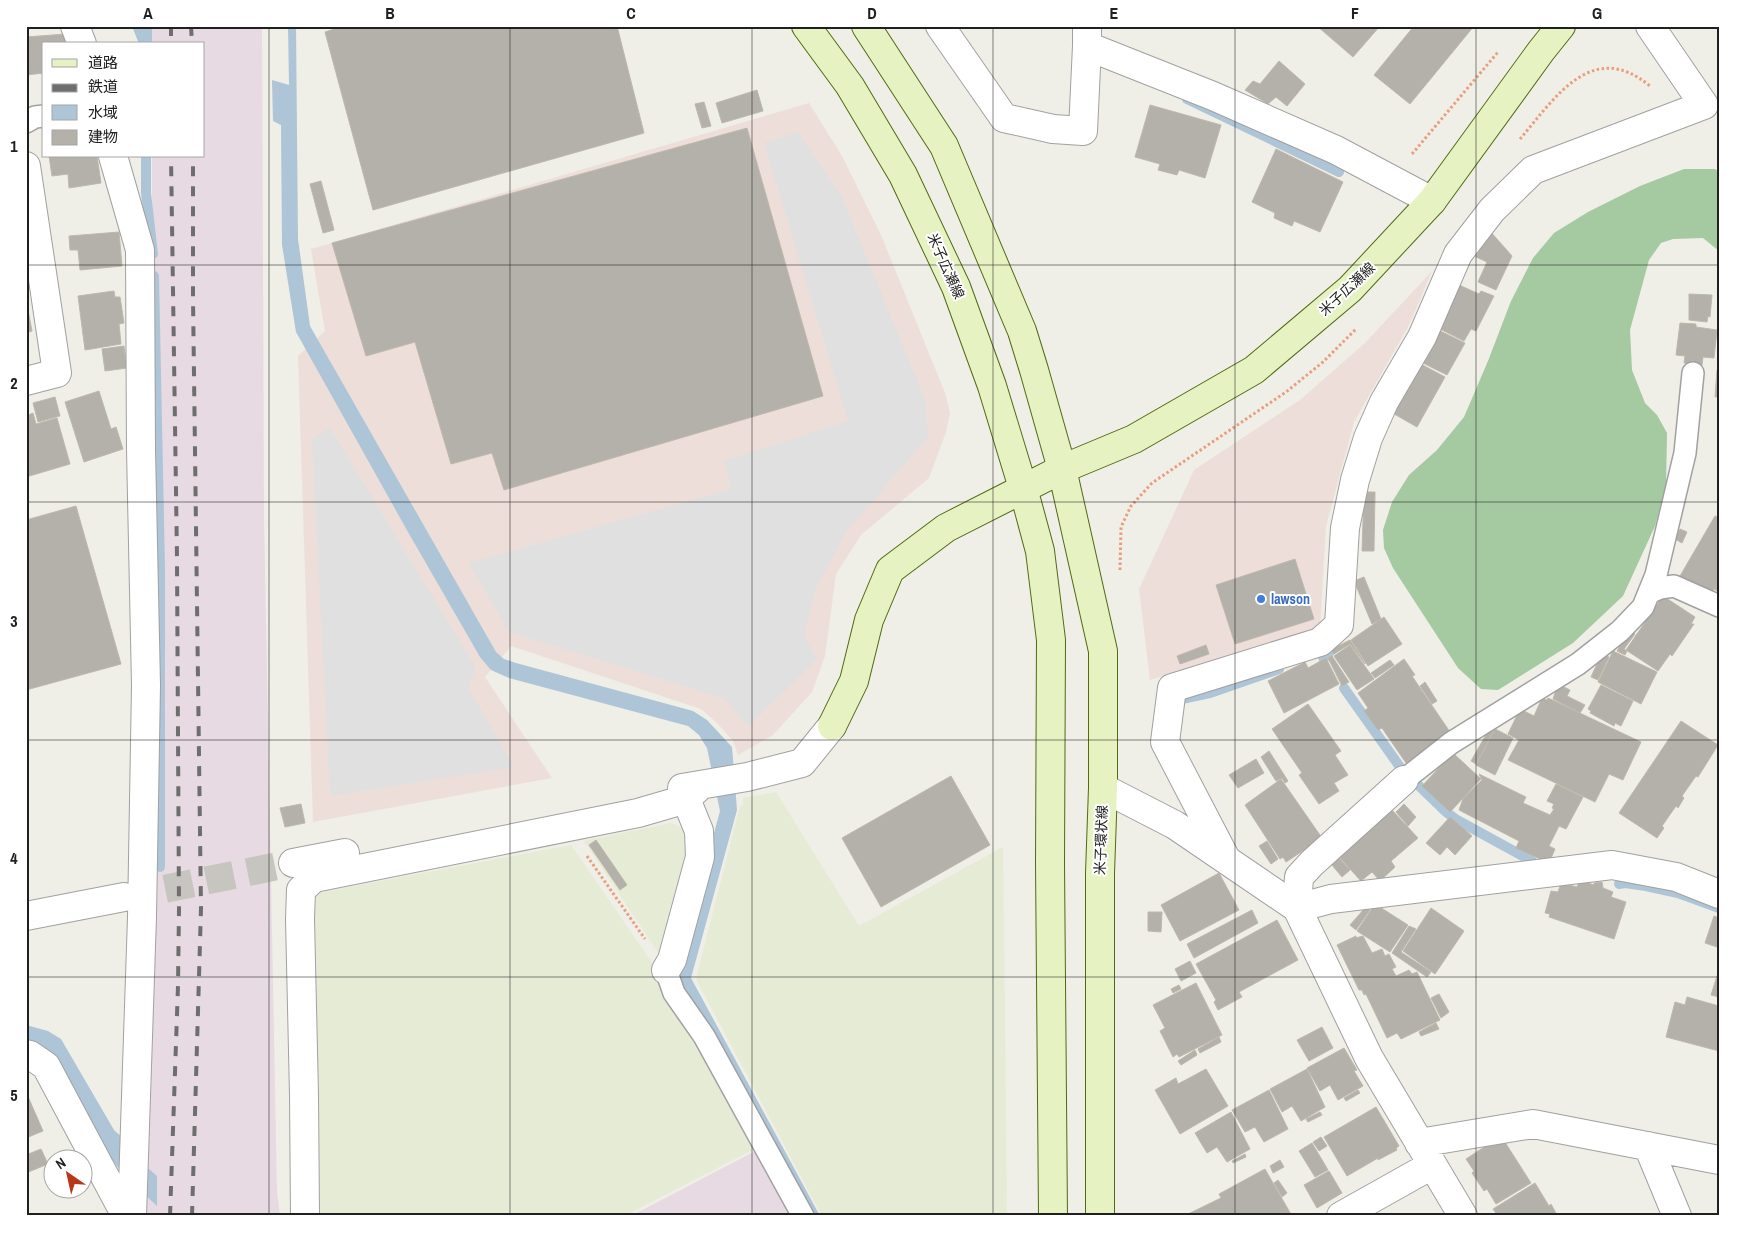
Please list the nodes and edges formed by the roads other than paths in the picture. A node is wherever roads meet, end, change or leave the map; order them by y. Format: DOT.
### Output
graph roads {
  1 [pos="76,26"];
  2 [pos="866,26"];
  3 [pos="940,26"];
  4 [pos="1561,26"];
  5 [pos="1650,26"];
  6 [pos="813,36"];
  7 [pos="1087,36"];
  8 [pos="81,42"];
  9 [pos="1711,100"];
  10 [pos="42,116"];
  11 [pos="26,122"];
  12 [pos="114,158"];
  13 [pos="26,166"];
  14 [pos="1432,201"];
  15 [pos="1694,373"];
  16 [pos="26,381"];
  17 [pos="1062,469"];
  18 [pos="1023,488"];
  19 [pos="1649,593"];
  20 [pos="1719,606"];
  21 [pos="832,726"];
  22 [pos="1404,780"];
  23 [pos="1103,788"];
  24 [pos="698,790"];
  25 [pos="1226,859"];
  26 [pos="293,863"];
  27 [pos="1719,894"];
  28 [pos="124,897"];
  29 [pos="1297,908"];
  30 [pos="26,916"];
  31 [pos="666,970"];
  32 [pos="26,1054"];
  33 [pos="1648,1146"];
  34 [pos="1425,1154"];
  35 [pos="1719,1160"];
  36 [pos="126,1216"];
  37 [pos="132,1216"];
  38 [pos="304,1216"];
  39 [pos="803,1216"];
  40 [pos="1053,1216"];
  41 [pos="1100,1216"];
  42 [pos="1341,1216"];
  43 [pos="1463,1216"];
  44 [pos="1677,1216"];
  1 -- 8 [label="street"];
  2 -- 17 [label="main road"];
  3 -- 7 [label="street"];
  4 -- 14 [label="main road, 米子広瀬線"];
  5 -- 9 [label="street"];
  6 -- 18 [label="main road, 米子広瀬線"];
  7 -- 14 [label="street"];
  9 -- 25 [label="street"];
  10 -- 11 [label="lane"];
  12 -- 37 [label="street"];
  13 -- 16 [label="street"];
  14 -- 17 [label="main road, 米子広瀬線"];
  15 -- 19 [label="lane"];
  17 -- 18 [label="main road, 米子広瀬線"];
  17 -- 23 [label="main road, 米子環状線"];
  18 -- 21 [label="main road"];
  18 -- 40 [label="main road"];
  19 -- 20 [label="lane"];
  19 -- 22 [label="lane"];
  21 -- 24 [label="street"];
  22 -- 29 [label="street"];
  23 -- 25 [label="street"];
  23 -- 41 [label="main road, 米子環状線"];
  24 -- 26 [label="street"];
  24 -- 31 [label="street"];
  24 -- 38 [label="street"];
  25 -- 29 [label="street"];
  27 -- 29 [label="street"];
  28 -- 30 [label="street"];
  29 -- 34 [label="street"];
  31 -- 39 [label="lane"];
  32 -- 36 [label="street"];
  33 -- 34 [label="street"];
  33 -- 35 [label="street"];
  33 -- 44 [label="street"];
  34 -- 42 [label="street"];
  34 -- 43 [label="street"];
}
